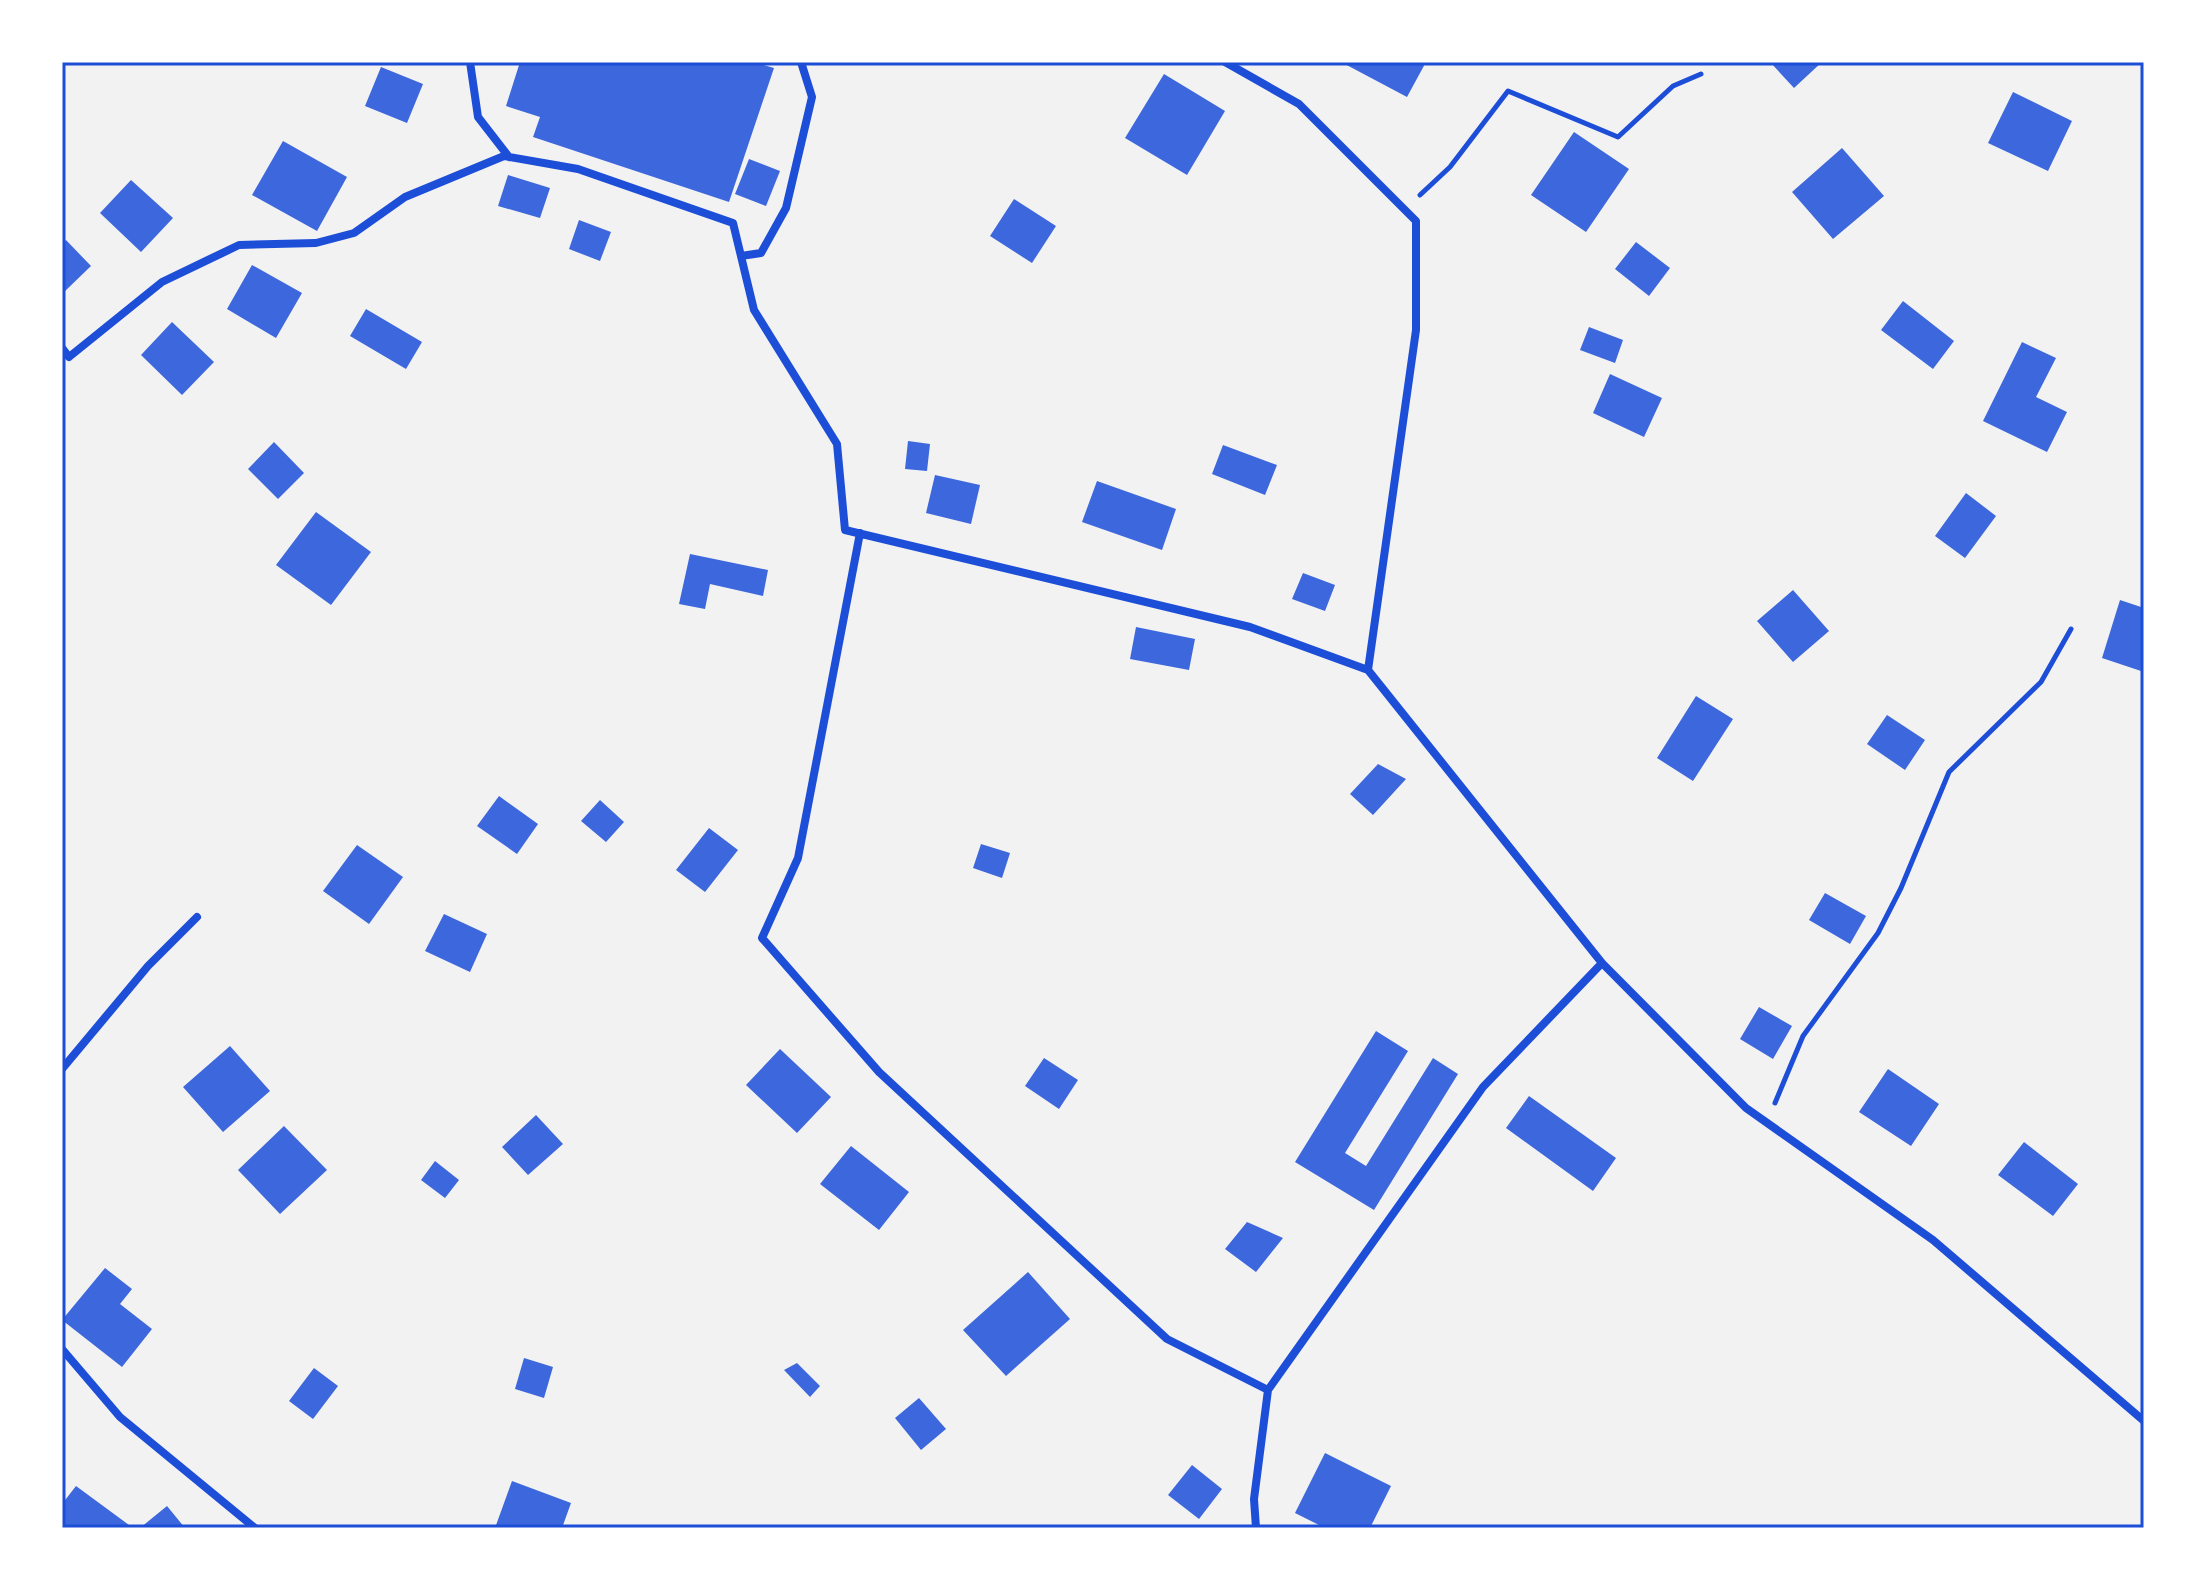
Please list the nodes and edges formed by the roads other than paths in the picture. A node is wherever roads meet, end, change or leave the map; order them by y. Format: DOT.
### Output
graph roads {
  1 [pos="470,62"];
  2 [pos="801,62"];
  3 [pos="1225,62"];
  4 [pos="509,157"];
  5 [pos="741,256"];
  6 [pos="62,348"];
  7 [pos="860,533"];
  8 [pos="1368,670"];
  9 [pos="197,917"];
  10 [pos="1602,963"];
  11 [pos="62,1069"];
  12 [pos="62,1349"];
  13 [pos="1268,1390"];
  14 [pos="2144,1421"];
  15 [pos="255,1528"];
  16 [pos="1256,1528"];
  1 -- 4 [label="street"];
  2 -- 5 [label="street"];
  3 -- 8 [label="street"];
  4 -- 5 [label="street"];
  4 -- 6 [label="street"];
  5 -- 7 [label="street"];
  7 -- 8 [label="street"];
  7 -- 13 [label="street"];
  8 -- 10 [label="street"];
  9 -- 11 [label="street"];
  10 -- 13 [label="street"];
  10 -- 14 [label="street"];
  12 -- 15 [label="street"];
  13 -- 16 [label="street"];
}
